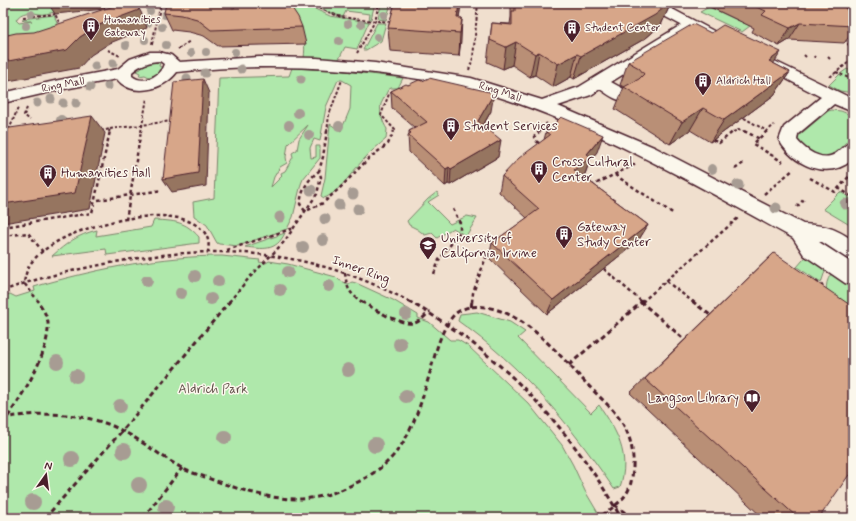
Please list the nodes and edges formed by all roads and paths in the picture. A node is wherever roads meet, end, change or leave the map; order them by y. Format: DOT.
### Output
graph roads {
  1 [pos="110,3"];
  2 [pos="143,3"];
  3 [pos="300,3"];
  4 [pos="305,3"];
  5 [pos="379,3"];
  6 [pos="389,3"];
  7 [pos="478,3"];
  8 [pos="650,3"];
  9 [pos="132,4"];
  10 [pos="160,4"];
  11 [pos="402,4"];
  12 [pos="287,6"];
  13 [pos="140,7"];
  14 [pos="292,8"];
  15 [pos="58,9"];
  16 [pos="110,9"];
  17 [pos="288,11"];
  18 [pos="55,14"];
  19 [pos="23,17"];
  20 [pos="375,21"];
  21 [pos="397,22"];
  22 [pos="691,24"];
  23 [pos="156,28"];
  24 [pos="64,29"];
  25 [pos="843,38"];
  26 [pos="732,45"];
  27 [pos="746,52"];
  28 [pos="853,52"];
  29 [pos="357,53"];
  30 [pos="853,59"];
  31 [pos="172,68"];
  32 [pos="836,72"];
  33 [pos="124,73"];
  34 [pos="342,80"];
  35 [pos="853,80"];
  36 [pos="464,81"];
  37 [pos="600,82"];
  38 [pos="830,88"];
  39 [pos="394,92"];
  40 [pos="20,94"];
  41 [pos="623,96"];
  42 [pos="3,98"];
  43 [pos="146,103"];
  44 [pos="853,106"];
  45 [pos="549,109"];
  46 [pos="24,115"];
  47 [pos="744,118"];
  48 [pos="30,120"];
  49 [pos="174,120"];
  50 [pos="110,130"];
  51 [pos="767,131"];
  52 [pos="8,132"];
  53 [pos="94,132"];
  54 [pos="760,139"];
  55 [pos="713,140"];
  56 [pos="543,145"];
  57 [pos="853,148"];
  58 [pos="653,155"];
  59 [pos="745,162"];
  60 [pos="735,169"];
  61 [pos="794,169"];
  62 [pos="319,171"];
  63 [pos="615,174"];
  64 [pos="587,188"];
  65 [pos="838,188"];
  66 [pos="162,190"];
  67 [pos="769,190"];
  68 [pos="131,195"];
  69 [pos="853,196"];
  70 [pos="805,198"];
  71 [pos="98,200"];
  72 [pos="797,207"];
  73 [pos="453,209"];
  74 [pos="305,211"];
  75 [pos="674,214"];
  76 [pos="126,220"];
  77 [pos="3,227"];
  78 [pos="294,228"];
  79 [pos="723,231"];
  80 [pos="800,232"];
  81 [pos="3,236"];
  82 [pos="208,251"];
  83 [pos="225,251"];
  84 [pos="853,251"];
  85 [pos="43,252"];
  86 [pos="492,253"];
  87 [pos="270,256"];
  88 [pos="835,264"];
  89 [pos="604,269"];
  90 [pos="345,273"];
  91 [pos="434,274"];
  92 [pos="807,275"];
  93 [pos="853,276"];
  94 [pos="666,281"];
  95 [pos="24,283"];
  96 [pos="823,286"];
  97 [pos="3,291"];
  98 [pos="825,294"];
  99 [pos="642,302"];
  100 [pos="471,307"];
  101 [pos="430,311"];
  102 [pos="710,315"];
  103 [pos="449,323"];
  104 [pos="685,340"];
  105 [pos="569,365"];
  106 [pos="8,417"];
  107 [pos="3,418"];
  108 [pos="3,424"];
  109 [pos="122,431"];
  110 [pos="182,468"];
  111 [pos="614,504"];
  112 [pos="45,518"];
  113 [pos="143,518"];
  114 [pos="599,518"];
  115 [pos="621,518"];
  116 [pos="633,518"];
  1 -- 16 [label="path"];
  2 -- 9 [label="path"];
  3 -- 14 [label="path"];
  4 -- 20 [label="path"];
  5 -- 20 [label="path"];
  6 -- 11 [label="path"];
  7 -- 36 [label="path"];
  8 -- 22 [label="street"];
  10 -- 13 [label="path"];
  10 -- 23 [label="path"];
  12 -- 14 [label="path"];
  14 -- 17 [label="path"];
  15 -- 18 [label="path"];
  18 -- 19 [label="path"];
  18 -- 24 [label="path"];
  20 -- 21 [label="path"];
  20 -- 29 [label="path"];
  22 -- 26 [label="street"];
  22 -- 37 [label="street"];
  25 -- 28 [label="path"];
  27 -- 38 [label="street"];
  30 -- 32 [label="path"];
  31 -- 33 [label="street"];
  31 -- 33 [label="street, Ring Mall"];
  31 -- 36 [label="street, Ring Mall"];
  32 -- 35 [label="path"];
  32 -- 38 [label="path"];
  33 -- 40 [label="street, Ring Mall"];
  34 -- 62 [label="path"];
  36 -- 45 [label="street, Ring Mall"];
  37 -- 41 [label="street"];
  37 -- 45 [label="street"];
  38 -- 44 [label="street"];
  38 -- 57 [label="street"];
  39 -- 74 [label="path"];
  40 -- 42 [label="street, Ring Mall"];
  40 -- 52 [label="path"];
  43 -- 68 [label="path"];
  45 -- 56 [label="path"];
  45 -- 58 [label="street, Ring Mall"];
  46 -- 48 [label="path"];
  47 -- 51 [label="path"];
  49 -- 50 [label="path, bridge"];
  50 -- 53 [label="path"];
  50 -- 77 [label="path"];
  54 -- 55 [label="path"];
  58 -- 63 [label="path"];
  58 -- 80 [label="street, Ring Mall"];
  59 -- 60 [label="path"];
  61 -- 67 [label="path"];
  62 -- 74 [label="path"];
  62 -- 74 [label="path"];
  63 -- 64 [label="path"];
  63 -- 75 [label="path"];
  65 -- 69 [label="path"];
  66 -- 68 [label="path"];
  68 -- 71 [label="path"];
  68 -- 76 [label="path"];
  70 -- 72 [label="path"];
  73 -- 91 [label="path"];
  74 -- 78 [label="path"];
  76 -- 82 [label="path"];
  76 -- 85 [label="path"];
  78 -- 83 [label="path"];
  78 -- 87 [label="path"];
  79 -- 94 [label="path"];
  80 -- 84 [label="street, Ring Mall"];
  80 -- 88 [label="street, Ring Mall"];
  81 -- 85 [label="path"];
  82 -- 83 [label="path, Inner Ring"];
  82 -- 95 [label="path, Inner Ring"];
  83 -- 87 [label="path, Inner Ring"];
  85 -- 95 [label="path"];
  86 -- 100 [label="path"];
  87 -- 90 [label="path, Inner Ring"];
  87 -- 109 [label="path"];
  88 -- 93 [label="street, Ring Mall"];
  88 -- 96 [label="path"];
  89 -- 99 [label="path"];
  90 -- 101 [label="path, Inner Ring"];
  90 -- 101 [label="path"];
  92 -- 96 [label="path"];
  94 -- 99 [label="path"];
  94 -- 102 [label="path"];
  95 -- 97 [label="path, Inner Ring"];
  95 -- 106 [label="path"];
  96 -- 98 [label="path"];
  99 -- 104 [label="path"];
  99 -- 105 [label="path"];
  100 -- 103 [label="path"];
  100 -- 105 [label="path"];
  101 -- 103 [label="path, Inner Ring"];
  103 -- 110 [label="path"];
  103 -- 111 [label="path, Inner Ring"];
  105 -- 111 [label="path"];
  106 -- 107 [label="path"];
  106 -- 108 [label="path"];
  106 -- 109 [label="path"];
  109 -- 110 [label="path"];
  109 -- 112 [label="path"];
  110 -- 113 [label="path"];
  111 -- 114 [label="path"];
  111 -- 115 [label="path, Inner Ring"];
  111 -- 116 [label="path"];
}
